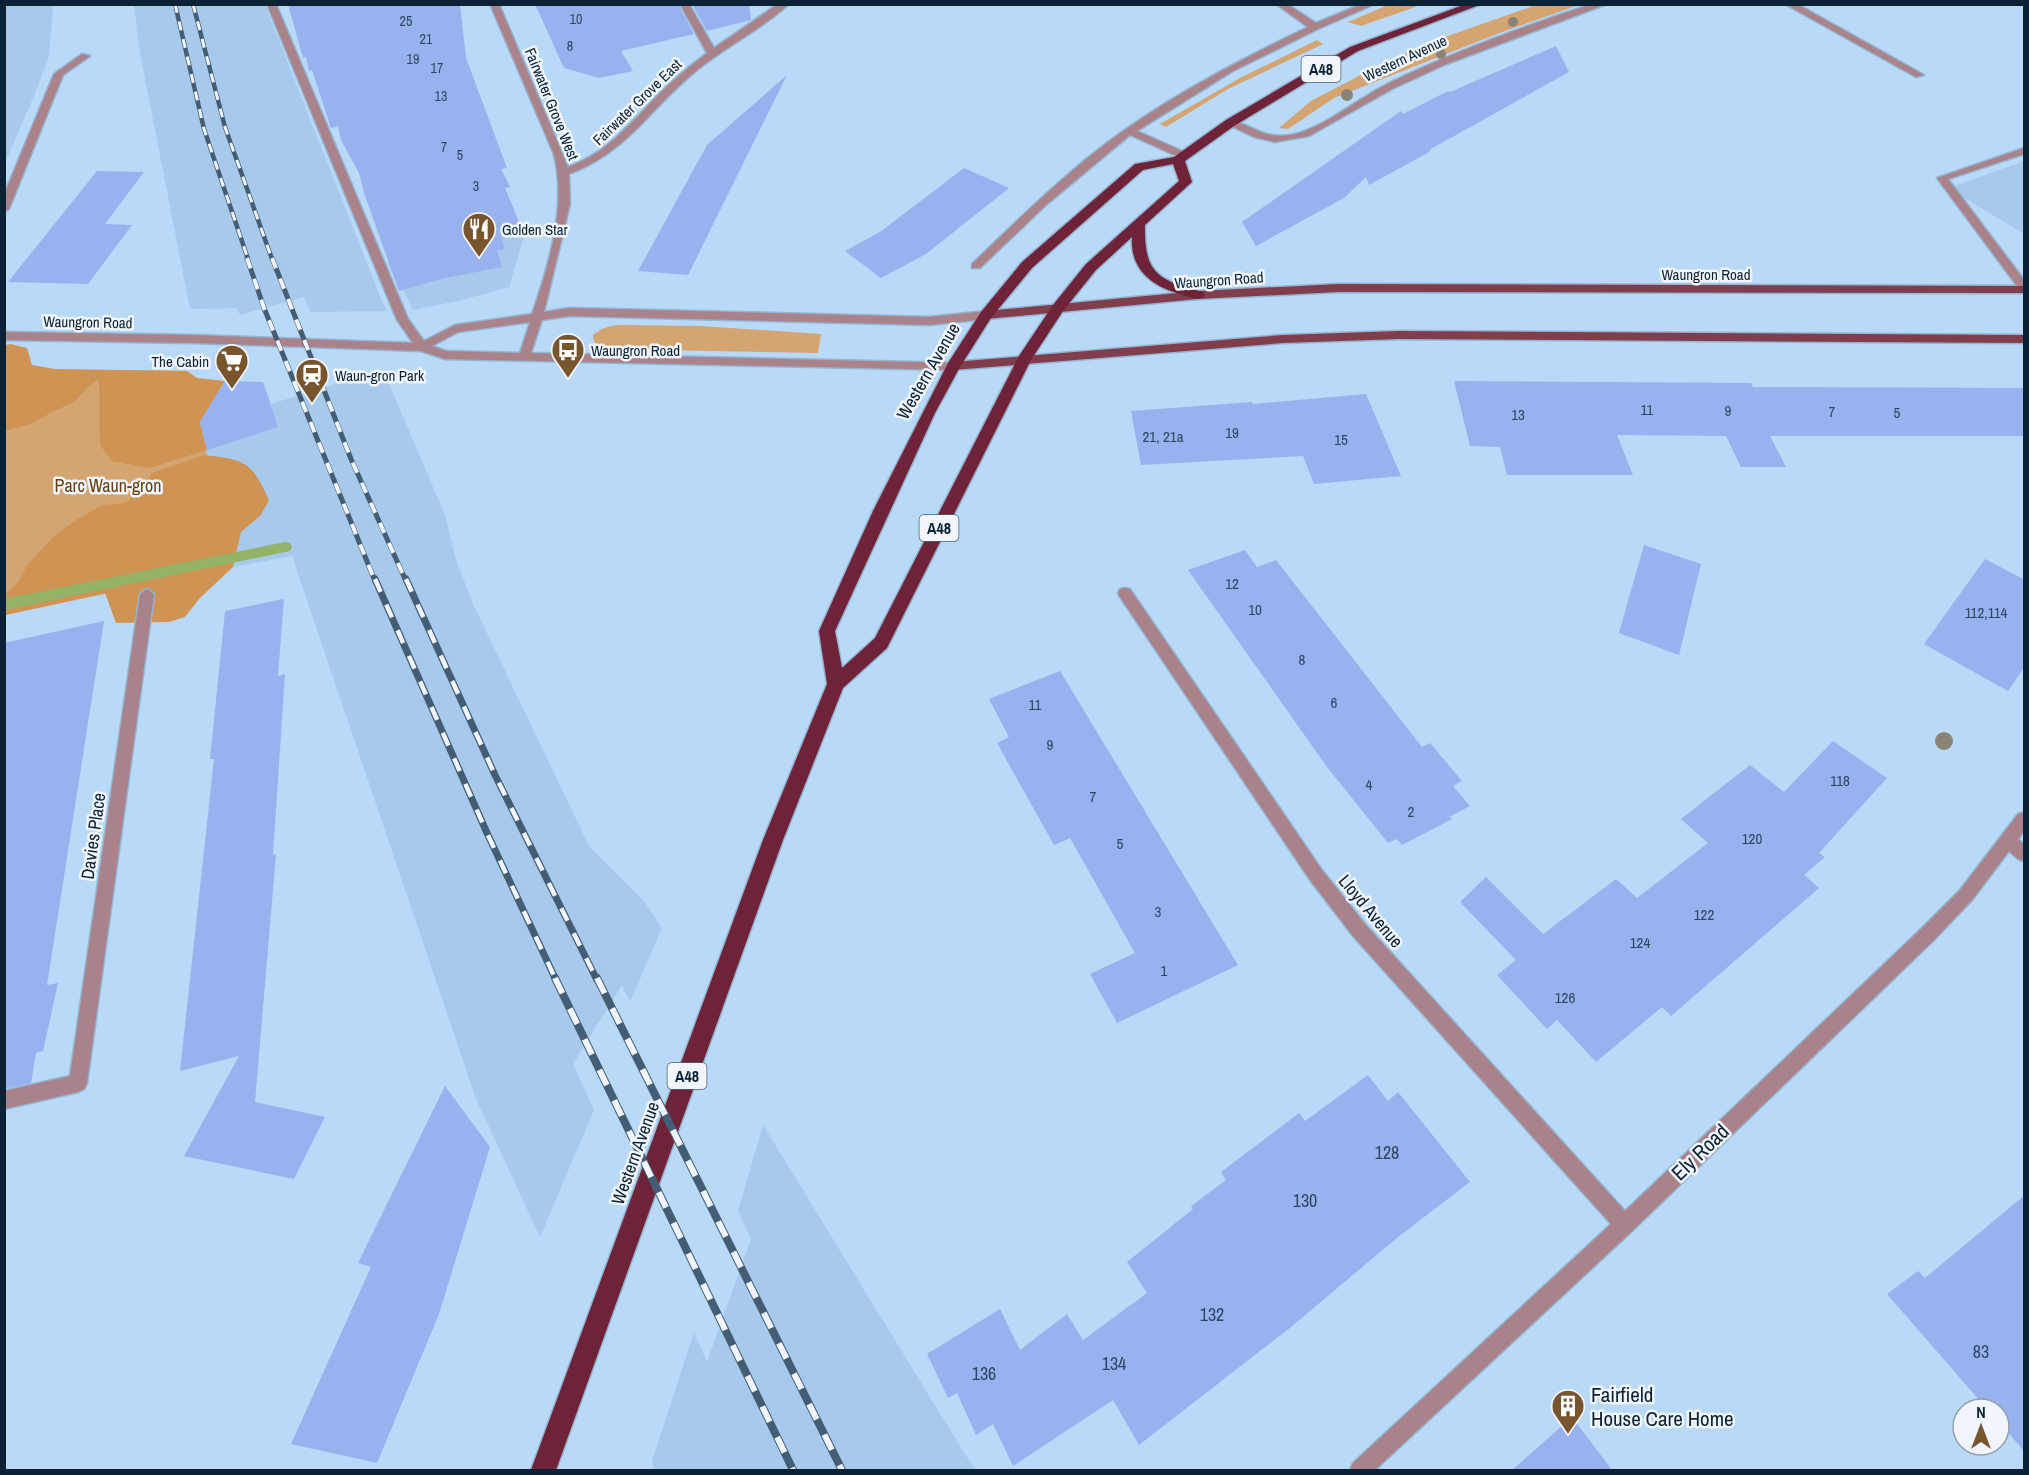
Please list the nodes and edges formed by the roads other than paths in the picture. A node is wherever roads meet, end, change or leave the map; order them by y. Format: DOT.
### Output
graph roads {
  1 [pos="271,4"];
  2 [pos="494,4"];
  3 [pos="684,4"];
  4 [pos="785,4"];
  5 [pos="1280,4"];
  6 [pos="1371,4"];
  7 [pos="1477,4"];
  8 [pos="1603,4"];
  9 [pos="1789,4"];
  10 [pos="1315,27"];
  11 [pos="712,53"];
  12 [pos="85,56"];
  13 [pos="1919,75"];
  14 [pos="1230,123"];
  15 [pos="1129,131"];
  16 [pos="2025,151"];
  17 [pos="1181,158"];
  18 [pos="564,172"];
  19 [pos="4,209"];
  20 [pos="1139,224"];
  21 [pos="976,266"];
  22 [pos="2025,288"];
  23 [pos="1198,296"];
  24 [pos="1058,308"];
  25 [pos="538,315"];
  26 [pos="986,315"];
  27 [pos="4,336"];
  28 [pos="2025,339"];
  29 [pos="422,347"];
  30 [pos="524,357"];
  31 [pos="1024,359"];
  32 [pos="953,366"];
  33 [pos="1125,593"];
  34 [pos="147,594"];
  35 [pos="836,684"];
  36 [pos="2025,819"];
  37 [pos="2009,840"];
  38 [pos="2025,854"];
  39 [pos="4,1101"];
  40 [pos="1624,1225"];
  41 [pos="543,1470"];
  42 [pos="1360,1470"];
  1 -- 29 [label="street"];
  2 -- 18 [label="street, Fairwater Grove West"];
  3 -- 11 [label="street"];
  4 -- 11 [label="street, Fairwater Grove East"];
  5 -- 10 [label="street"];
  6 -- 10 [label="street"];
  7 -- 14 [label="highway, Western Avenue / A48"];
  8 -- 14 [label="street, Western Avenue"];
  9 -- 13 [label="street"];
  10 -- 15 [label="street"];
  11 -- 18 [label="street, Fairwater Grove East"];
  12 -- 19 [label="street"];
  14 -- 17 [label="highway, Western Avenue / A48"];
  15 -- 17 [label="street"];
  15 -- 21 [label="street"];
  16 -- 22 [label="street"];
  17 -- 20 [label="highway, Western Avenue / A48"];
  17 -- 26 [label="highway, Western Avenue / A48"];
  18 -- 25 [label="street, Fairwater Grove West"];
  20 -- 23 [label="highway"];
  20 -- 24 [label="highway, Western Avenue / A48"];
  22 -- 23 [label="main road, Waungron Road"];
  23 -- 24 [label="main road, Waungron Road"];
  24 -- 26 [label="main road, Waungron Road"];
  24 -- 31 [label="highway, Western Avenue / A48"];
  25 -- 26 [label="street, Waungron Road"];
  25 -- 29 [label="street, Waungron Road"];
  25 -- 30 [label="street, Fairwater Grove West"];
  26 -- 32 [label="highway, Western Avenue / A48"];
  27 -- 29 [label="street, Waungron Road"];
  28 -- 31 [label="main road, Waungron Road"];
  29 -- 30 [label="street, Waungron Road"];
  30 -- 32 [label="street, Waungron Road"];
  31 -- 32 [label="main road, Waungron Road"];
  31 -- 35 [label="highway, Western Avenue / A48"];
  32 -- 35 [label="highway, Western Avenue / A48"];
  33 -- 40 [label="street, Lloyd Avenue"];
  34 -- 39 [label="street, Davies Place"];
  35 -- 41 [label="highway, Western Avenue / A48"];
  36 -- 37 [label="street, Ely Road"];
  37 -- 38 [label="street"];
  37 -- 40 [label="street, Ely Road"];
  40 -- 42 [label="street, Ely Road"];
}
